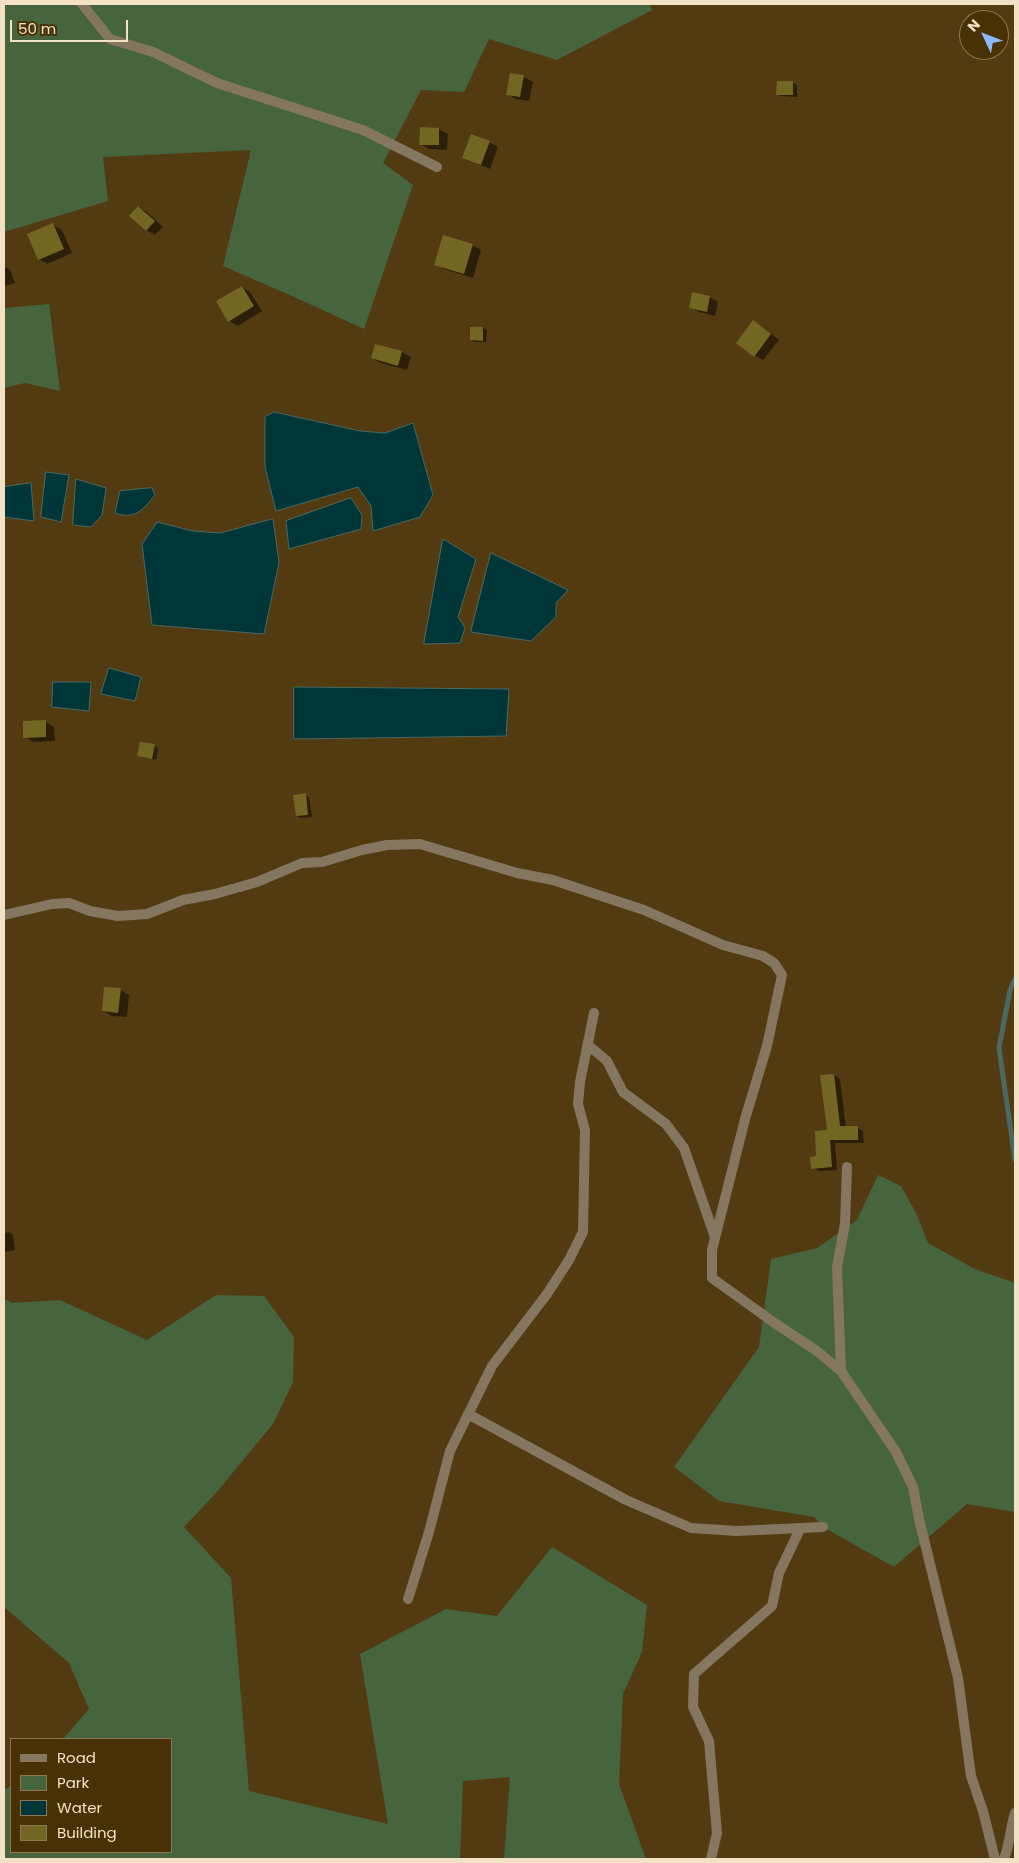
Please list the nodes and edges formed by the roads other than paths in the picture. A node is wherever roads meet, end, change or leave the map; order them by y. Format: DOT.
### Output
graph roads {
  1 [pos="82,4"];
  2 [pos="437,166"];
  3 [pos="4,915"];
  4 [pos="594,1013"];
  5 [pos="588,1044"];
  6 [pos="847,1167"];
  7 [pos="715,1237"];
  8 [pos="841,1371"];
  9 [pos="468,1414"];
  10 [pos="823,1528"];
  11 [pos="800,1529"];
  12 [pos="408,1599"];
  13 [pos="1015,1813"];
  14 [pos="711,1859"];
  15 [pos="995,1859"];
  16 [pos="1004,1859"];
  1 -- 2 [label="street"];
  3 -- 7 [label="street"];
  4 -- 5 [label="street"];
  5 -- 7 [label="street"];
  5 -- 9 [label="street"];
  6 -- 8 [label="street"];
  7 -- 8 [label="street"];
  8 -- 15 [label="street"];
  9 -- 11 [label="street"];
  9 -- 12 [label="street"];
  10 -- 11 [label="street"];
  11 -- 14 [label="street"];
  13 -- 16 [label="street"];
}
